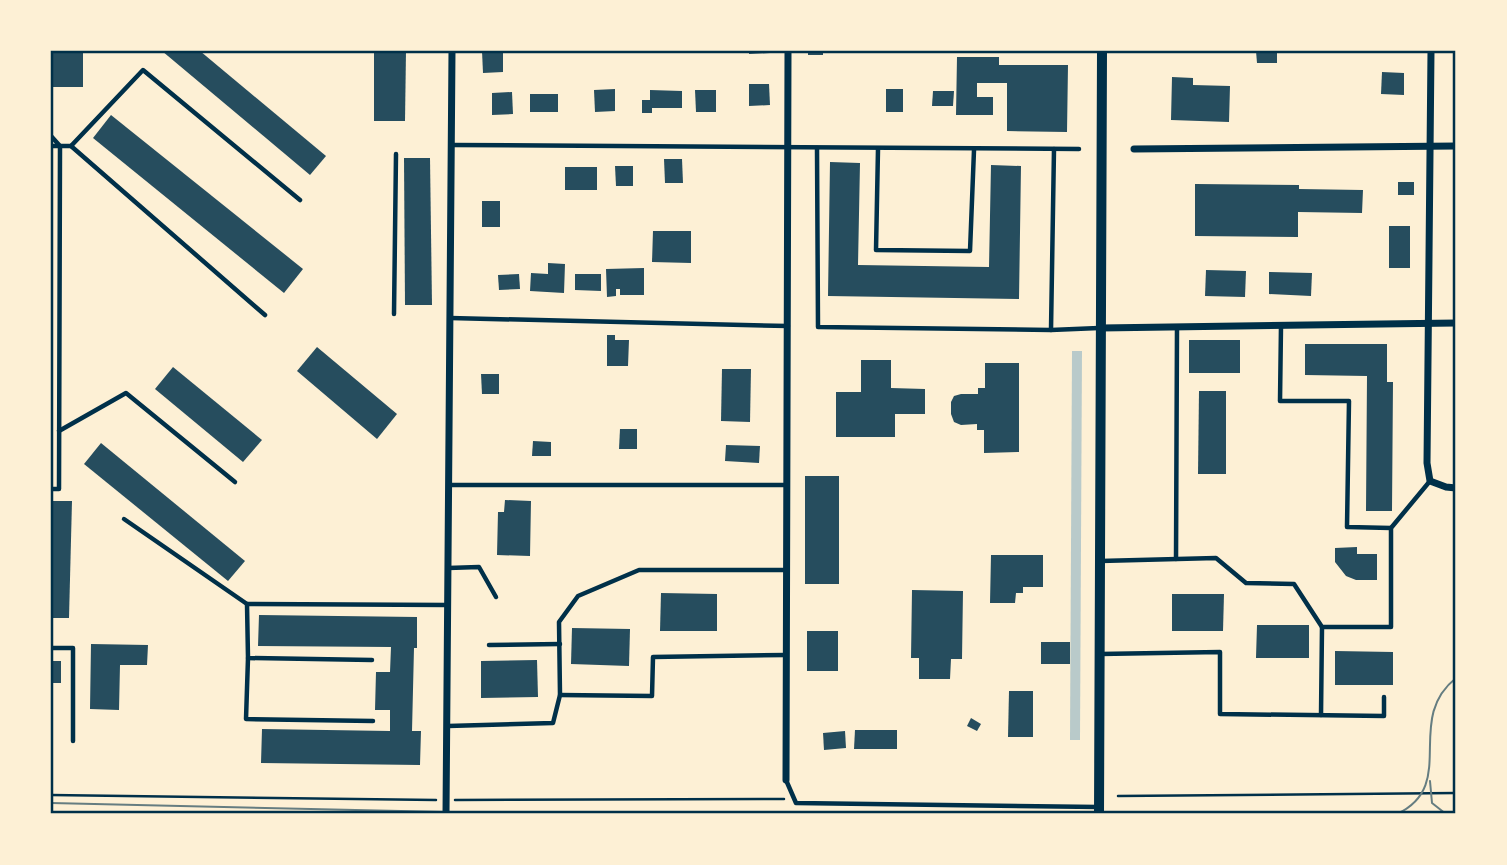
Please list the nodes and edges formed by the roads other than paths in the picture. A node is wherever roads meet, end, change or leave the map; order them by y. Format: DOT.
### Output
graph roads {
  1 [pos="452,51"];
  2 [pos="788,51"];
  3 [pos="1102,51"];
  4 [pos="1431,51"];
  5 [pos="51,136"];
  6 [pos="452,145"];
  7 [pos="1430,145"];
  8 [pos="51,146"];
  9 [pos="60,146"];
  10 [pos="71,146"];
  11 [pos="1456,146"];
  12 [pos="788,147"];
  13 [pos="817,148"];
  14 [pos="878,149"];
  15 [pos="1054,149"];
  16 [pos="1079,149"];
  17 [pos="1134,149"];
  18 [pos="974,150"];
  19 [pos="396,154"];
  20 [pos="300,200"];
  21 [pos="394,314"];
  22 [pos="265,315"];
  23 [pos="450,318"];
  24 [pos="1428,323"];
  25 [pos="1456,323"];
  26 [pos="788,326"];
  27 [pos="1281,326"];
  28 [pos="1177,327"];
  29 [pos="1101,328"];
  30 [pos="1051,330"];
  31 [pos="59,431"];
  32 [pos="1430,481"];
  33 [pos="235,482"];
  34 [pos="448,485"];
  35 [pos="788,485"];
  36 [pos="1456,488"];
  37 [pos="51,489"];
  38 [pos="124,519"];
  39 [pos="1391,527"];
  40 [pos="1176,559"];
  41 [pos="1100,561"];
  42 [pos="447,568"];
  43 [pos="787,570"];
  44 [pos="496,597"];
  45 [pos="247,604"];
  46 [pos="447,605"];
  47 [pos="1322,627"];
  48 [pos="559,644"];
  49 [pos="489,645"];
  50 [pos="51,648"];
  51 [pos="1099,654"];
  52 [pos="787,655"];
  53 [pos="248,658"];
  54 [pos="372,660"];
  55 [pos="561,695"];
  56 [pos="1384,697"];
  57 [pos="1321,715"];
  58 [pos="373,721"];
  59 [pos="447,726"];
  60 [pos="73,741"];
  61 [pos="786,780"];
  62 [pos="1099,811"];
  63 [pos="446,814"];
  1 -- 6 [label="street"];
  2 -- 12 [label="street"];
  3 -- 29 [label="street"];
  4 -- 7 [label="street"];
  5 -- 9 [label="lane"];
  6 -- 12 [label="lane"];
  6 -- 23 [label="street"];
  7 -- 11 [label="street"];
  7 -- 17 [label="street"];
  7 -- 24 [label="street"];
  8 -- 9 [label="lane"];
  9 -- 10 [label="lane"];
  9 -- 31 [label="lane"];
  10 -- 20 [label="lane"];
  10 -- 22 [label="lane"];
  12 -- 13 [label="lane"];
  12 -- 26 [label="street"];
  13 -- 14 [label="lane"];
  13 -- 30 [label="lane"];
  14 -- 18 [label="lane"];
  14 -- 18 [label="lane"];
  15 -- 16 [label="lane"];
  15 -- 18 [label="lane"];
  15 -- 30 [label="lane"];
  19 -- 21 [label="lane"];
  23 -- 26 [label="lane"];
  23 -- 34 [label="street"];
  24 -- 25 [label="street"];
  24 -- 27 [label="street"];
  24 -- 32 [label="street"];
  26 -- 35 [label="street"];
  27 -- 28 [label="street"];
  27 -- 39 [label="lane"];
  28 -- 29 [label="street"];
  28 -- 40 [label="lane"];
  29 -- 30 [label="lane"];
  29 -- 41 [label="street"];
  31 -- 33 [label="lane"];
  31 -- 37 [label="lane"];
  32 -- 36 [label="street"];
  32 -- 39 [label="lane"];
  34 -- 35 [label="lane"];
  34 -- 42 [label="street"];
  35 -- 43 [label="street"];
  38 -- 45 [label="lane"];
  39 -- 47 [label="lane"];
  40 -- 41 [label="lane"];
  40 -- 47 [label="lane"];
  41 -- 51 [label="street"];
  42 -- 44 [label="lane"];
  42 -- 46 [label="street"];
  43 -- 48 [label="lane"];
  43 -- 52 [label="street"];
  45 -- 46 [label="lane"];
  45 -- 53 [label="lane"];
  46 -- 59 [label="street"];
  47 -- 57 [label="lane"];
  48 -- 49 [label="lane"];
  48 -- 55 [label="lane"];
  50 -- 60 [label="lane"];
  51 -- 57 [label="lane"];
  51 -- 62 [label="street"];
  52 -- 55 [label="lane"];
  52 -- 61 [label="street"];
  53 -- 54 [label="lane"];
  53 -- 58 [label="lane"];
  55 -- 59 [label="lane"];
  56 -- 57 [label="lane"];
  59 -- 63 [label="street"];
  61 -- 62 [label="lane"];
}
